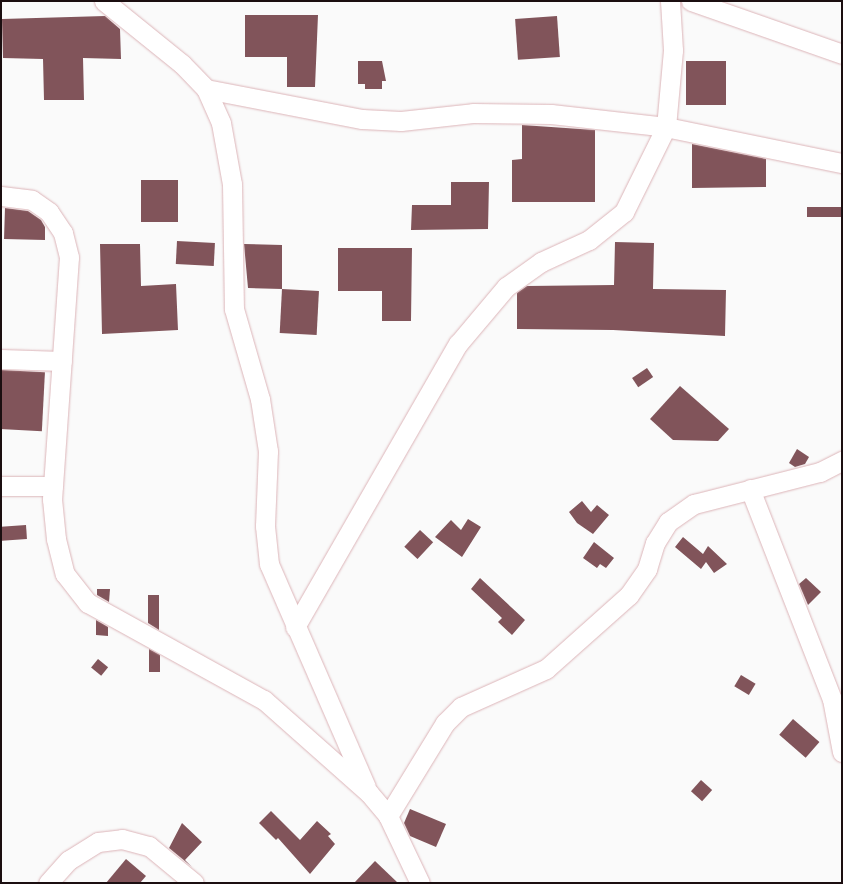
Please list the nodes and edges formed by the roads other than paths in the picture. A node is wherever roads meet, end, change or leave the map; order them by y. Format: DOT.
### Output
graph roads {
  1 [pos="104,1"];
  2 [pos="670,1"];
  3 [pos="691,1"];
  4 [pos="842,54"];
  5 [pos="206,89"];
  6 [pos="666,127"];
  7 [pos="842,163"];
  8 [pos="1,196"];
  9 [pos="1,359"];
  10 [pos="62,362"];
  11 [pos="842,461"];
  12 [pos="1,486"];
  13 [pos="53,486"];
  14 [pos="750,489"];
  15 [pos="295,627"];
  16 [pos="842,752"];
  17 [pos="369,793"];
  18 [pos="388,816"];
  19 [pos="48,883"];
  20 [pos="194,883"];
  21 [pos="420,883"];
  1 -- 5 [label="street"];
  2 -- 6 [label="street"];
  3 -- 4 [label="street"];
  5 -- 6 [label="street"];
  5 -- 15 [label="street"];
  6 -- 7 [label="street"];
  6 -- 15 [label="street"];
  8 -- 10 [label="street"];
  9 -- 10 [label="street"];
  10 -- 13 [label="street"];
  11 -- 14 [label="street"];
  12 -- 13 [label="street"];
  13 -- 17 [label="street"];
  14 -- 16 [label="street"];
  14 -- 18 [label="street"];
  15 -- 17 [label="street"];
  17 -- 18 [label="street"];
  18 -- 21 [label="street"];
  19 -- 20 [label="street"];
}
